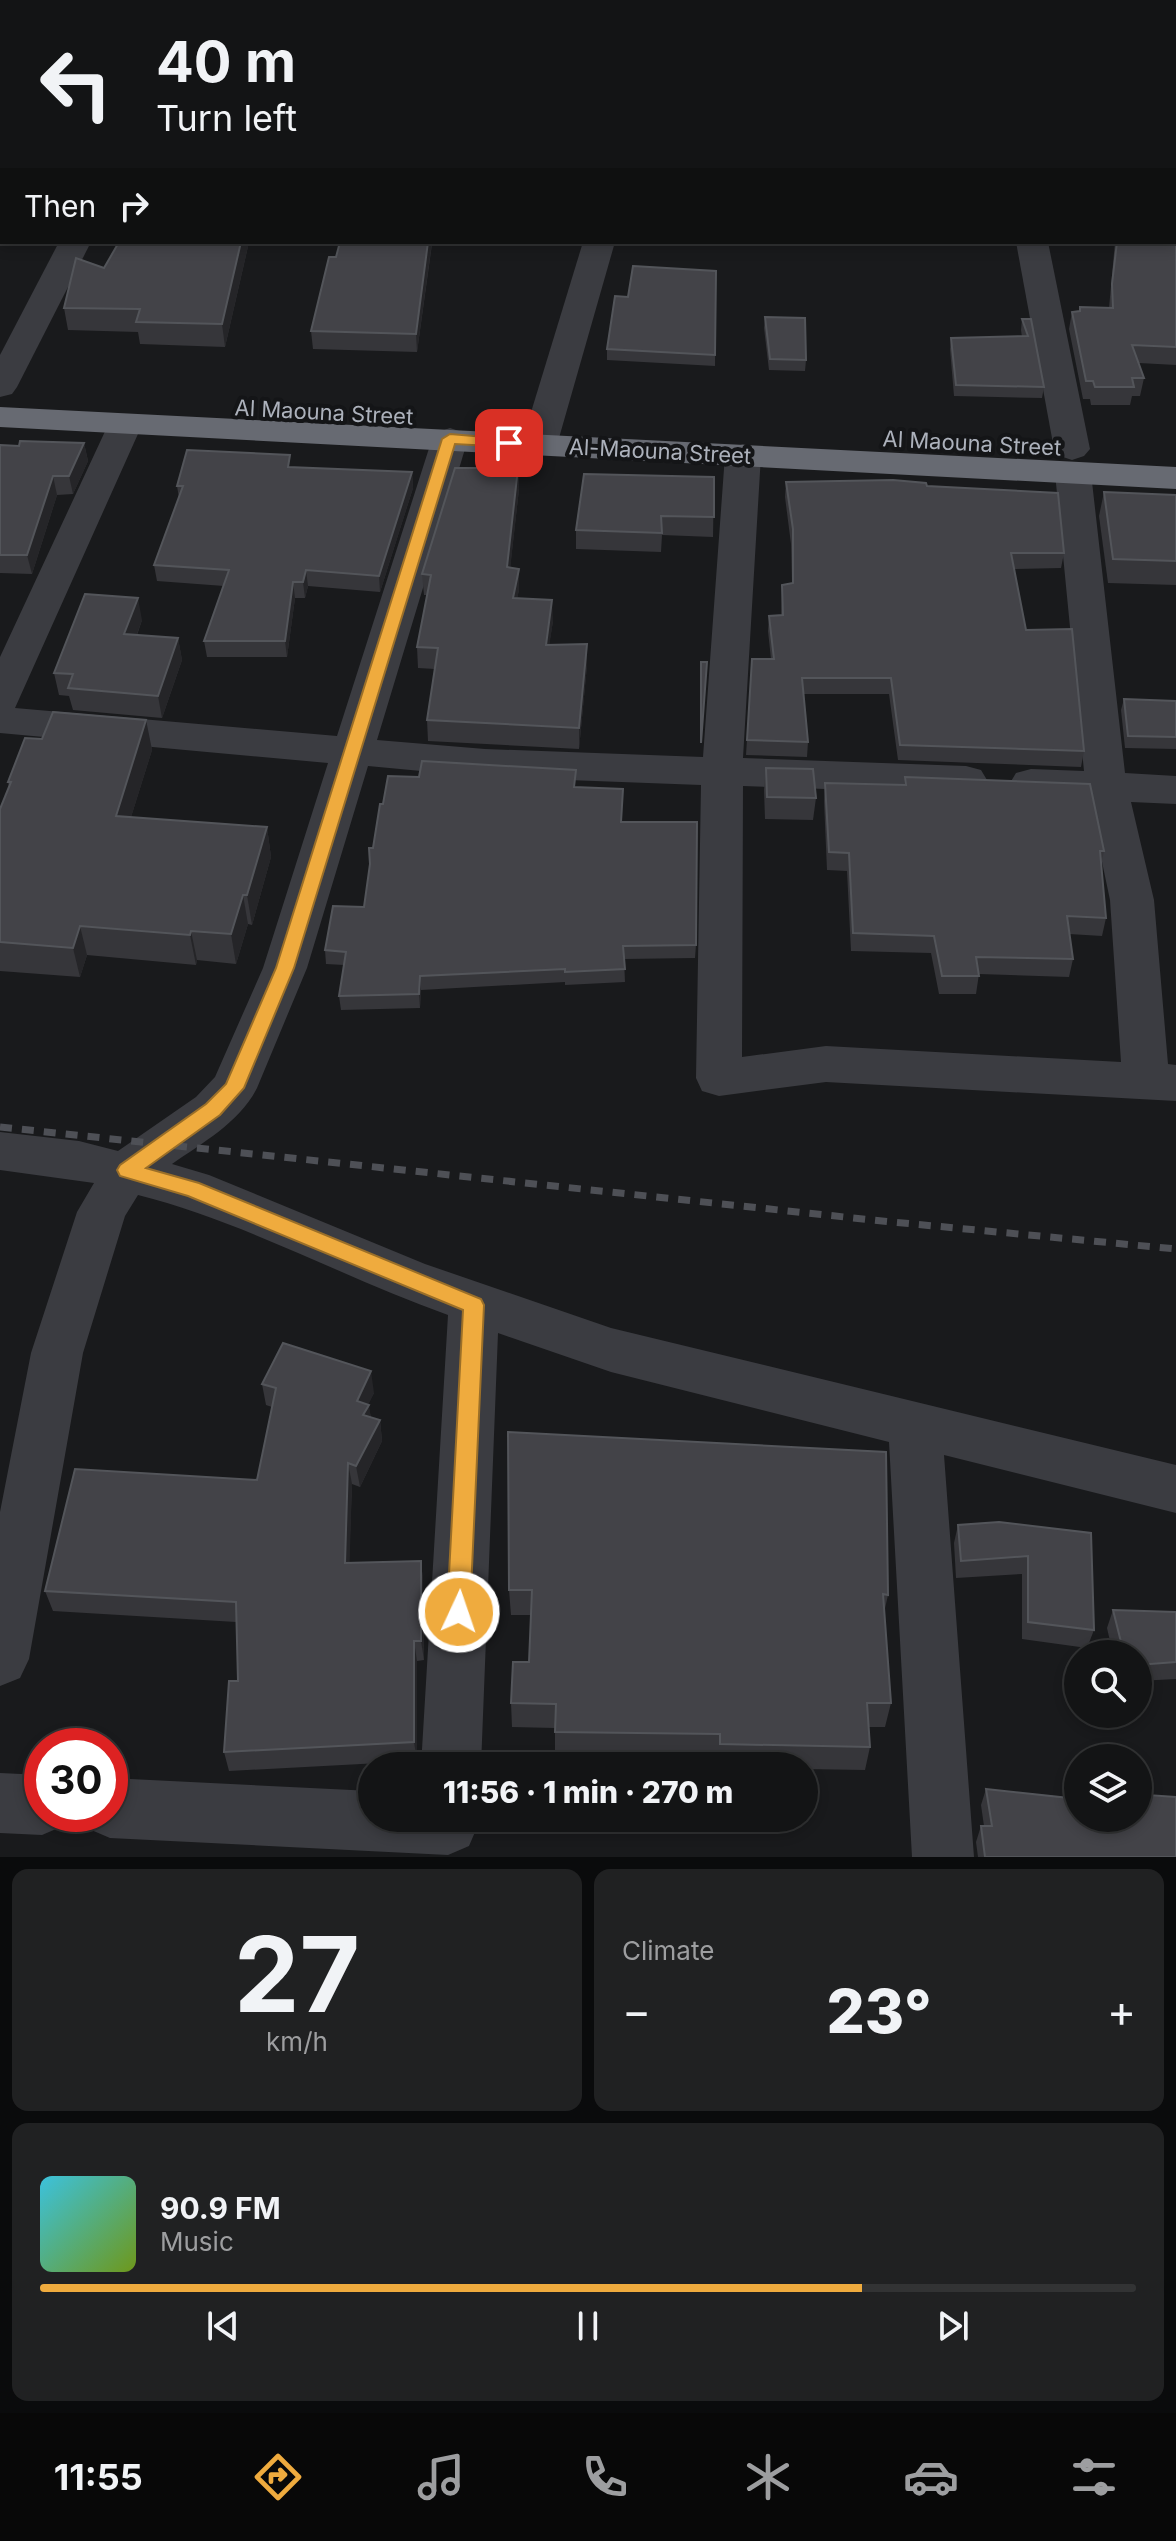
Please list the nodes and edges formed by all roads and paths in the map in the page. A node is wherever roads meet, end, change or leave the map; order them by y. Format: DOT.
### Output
graph roads {
  1 [pos="74,244"];
  2 [pos="598,244"];
  3 [pos="1032,244"];
  4 [pos="0,387"];
  5 [pos="0,394"];
  6 [pos="0,417"];
  7 [pos="125,425"];
  8 [pos="543,434"];
  9 [pos="450,439"];
  10 [pos="1176,454"];
  11 [pos="743,455"];
  12 [pos="1072,461"];
  13 [pos="1176,478"];
  14 [pos="0,700"];
  15 [pos="0,720"];
  16 [pos="354,752"];
  17 [pos="722,773"];
  18 [pos="1106,785"];
  19 [pos="1176,790"];
  20 [pos="1161,1082"];
  21 [pos="0,1151"];
  22 [pos="127,1170"];
  23 [pos="474,1305"];
  24 [pos="915,1424"];
  25 [pos="1176,1489"];
  26 [pos="0,1659"];
  27 [pos="452,1752"];
  28 [pos="0,1803"];
  29 [pos="24,1804"];
  30 [pos="128,1809"];
  31 [pos="448,1833"];
  32 [pos="943,1857"];
  1 -- 4 [label="street"];
  2 -- 8 [label="street"];
  3 -- 12 [label="street"];
  5 -- 8 [label="highway, Al Maouna Street"];
  6 -- 7 [label="highway, Al-Maouna Street"];
  7 -- 9 [label="highway, Al-Maouna Street"];
  7 -- 14 [label="street"];
  8 -- 9 [label="highway, Al-Maouna Street"];
  8 -- 11 [label="highway, Al-Maouna Street"];
  8 -- 12 [label="highway, Al Maouna Street"];
  9 -- 16 [label="street"];
  10 -- 12 [label="highway, Al Maouna Street"];
  11 -- 12 [label="highway, Al-Maouna Street"];
  11 -- 17 [label="street"];
  12 -- 13 [label="highway, Al-Maouna Street"];
  12 -- 18 [label="street"];
  15 -- 16 [label="street"];
  16 -- 17 [label="street"];
  16 -- 22 [label="street"];
  17 -- 18 [label="street"];
  17 -- 20 [label="street"];
  18 -- 19 [label="street"];
  18 -- 20 [label="street"];
  21 -- 22 [label="street"];
  22 -- 23 [label="street"];
  22 -- 26 [label="street"];
  23 -- 24 [label="street"];
  23 -- 27 [label="street"];
  24 -- 25 [label="street"];
  24 -- 32 [label="street"];
  28 -- 29 [label="street"];
  30 -- 31 [label="street"];
}
